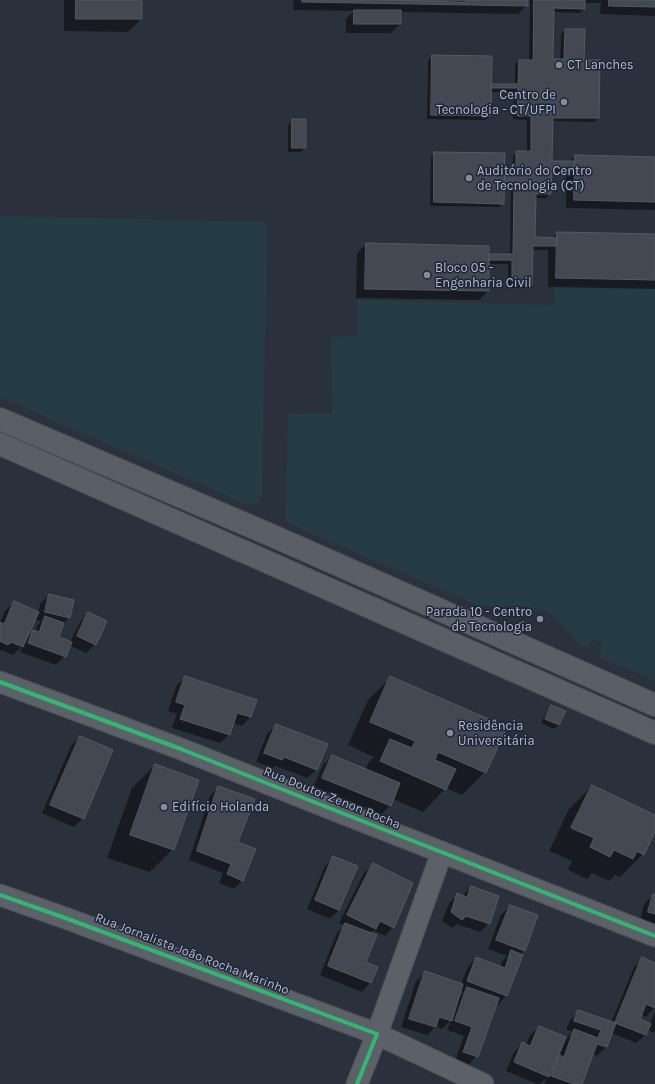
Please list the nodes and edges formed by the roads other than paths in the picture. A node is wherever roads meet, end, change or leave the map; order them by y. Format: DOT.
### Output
graph roads {
  1 [pos="0,419"];
  2 [pos="0,444"];
  3 [pos="0,682"];
  4 [pos="655,705"];
  5 [pos="655,733"];
  6 [pos="442,852"];
  7 [pos="0,895"];
  8 [pos="655,936"];
  9 [pos="377,1034"];
  10 [pos="357,1084"];
  11 [pos="483,1084"];
  1 -- 4 [label="main road"];
  2 -- 5 [label="main road"];
  3 -- 6 [label="street, Rua Doutor Zenon Rocha"];
  6 -- 8 [label="street, Rua Doutor Zenon Rocha"];
  6 -- 9 [label="street"];
  7 -- 9 [label="street, Rua Jornalista João Rocha Marinho"];
  9 -- 10 [label="street"];
  9 -- 11 [label="street, Rua Jornalista João Rocha Marinho"];
}
